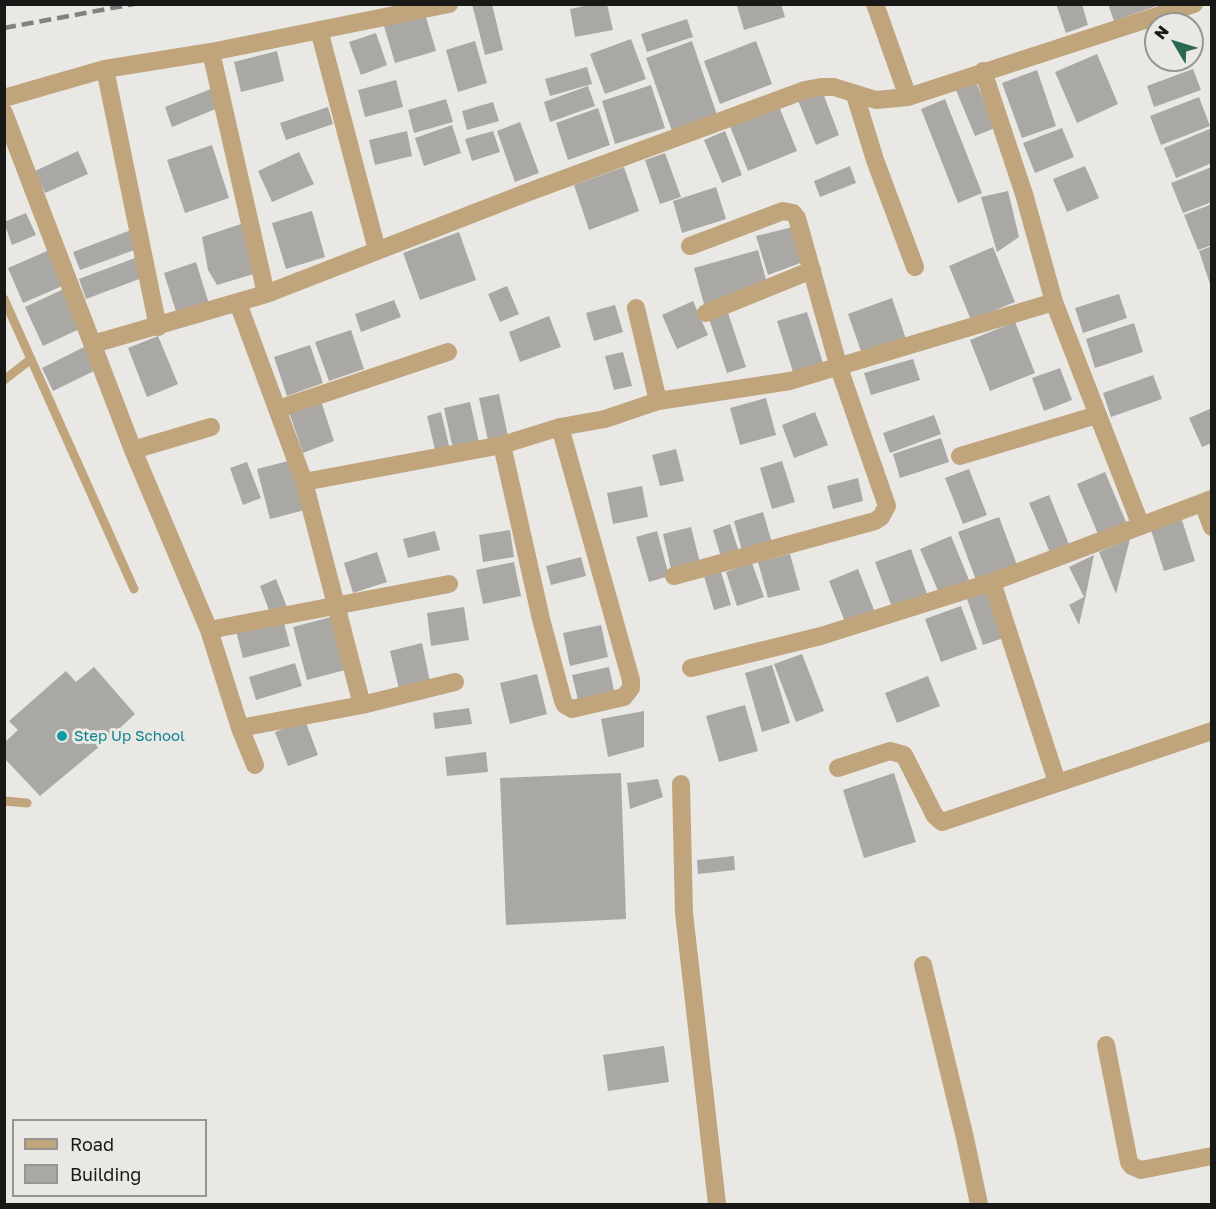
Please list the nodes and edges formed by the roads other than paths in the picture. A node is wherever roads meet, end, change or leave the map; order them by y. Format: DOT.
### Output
graph roads {
  1 [pos="449,4"];
  2 [pos="875,4"];
  3 [pos="1194,4"];
  4 [pos="319,30"];
  5 [pos="211,52"];
  6 [pos="105,69"];
  7 [pos="983,71"];
  8 [pos="855,95"];
  9 [pos="908,97"];
  10 [pos="4,98"];
  11 [pos="4,113"];
  12 [pos="690,246"];
  13 [pos="376,250"];
  14 [pos="915,267"];
  15 [pos="812,270"];
  16 [pos="266,294"];
  17 [pos="4,299"];
  18 [pos="1054,302"];
  19 [pos="238,303"];
  20 [pos="636,308"];
  21 [pos="706,313"];
  22 [pos="158,327"];
  23 [pos="93,344"];
  24 [pos="448,352"];
  25 [pos="31,358"];
  26 [pos="839,368"];
  27 [pos="4,380"];
  28 [pos="658,401"];
  29 [pos="278,409"];
  30 [pos="1097,415"];
  31 [pos="560,427"];
  32 [pos="211,428"];
  33 [pos="502,445"];
  34 [pos="134,450"];
  35 [pos="960,456"];
  36 [pos="304,482"];
  37 [pos="1208,501"];
  38 [pos="1141,526"];
  39 [pos="1212,527"];
  40 [pos="674,576"];
  41 [pos="993,582"];
  42 [pos="449,584"];
  43 [pos="135,589"];
  44 [pos="336,606"];
  45 [pos="209,630"];
  46 [pos="691,668"];
  47 [pos="455,682"];
  48 [pos="362,705"];
  49 [pos="240,728"];
  50 [pos="1212,731"];
  51 [pos="255,765"];
  52 [pos="838,768"];
  53 [pos="1057,782"];
  54 [pos="681,784"];
  55 [pos="4,801"];
  56 [pos="27,803"];
  57 [pos="923,964"];
  58 [pos="1106,1045"];
  59 [pos="1212,1156"];
  60 [pos="717,1204"];
  61 [pos="979,1204"];
  1 -- 4 [label="street"];
  2 -- 9 [label="street"];
  3 -- 7 [label="street"];
  4 -- 5 [label="street"];
  4 -- 13 [label="street"];
  5 -- 6 [label="street"];
  5 -- 16 [label="street"];
  6 -- 10 [label="street"];
  6 -- 22 [label="street"];
  7 -- 9 [label="street"];
  7 -- 18 [label="street"];
  8 -- 9 [label="street"];
  8 -- 13 [label="street"];
  8 -- 14 [label="street"];
  11 -- 23 [label="street"];
  12 -- 15 [label="street"];
  13 -- 16 [label="street"];
  15 -- 21 [label="street"];
  15 -- 26 [label="street"];
  16 -- 19 [label="street"];
  17 -- 25 [label="lane"];
  18 -- 26 [label="street"];
  18 -- 30 [label="street"];
  19 -- 22 [label="street"];
  19 -- 29 [label="street"];
  20 -- 28 [label="street"];
  22 -- 23 [label="street"];
  23 -- 34 [label="street"];
  24 -- 29 [label="street"];
  25 -- 27 [label="lane"];
  25 -- 43 [label="lane"];
  26 -- 28 [label="street"];
  26 -- 40 [label="street"];
  28 -- 31 [label="street"];
  29 -- 36 [label="street"];
  30 -- 35 [label="street"];
  30 -- 38 [label="street"];
  31 -- 33 [label="street"];
  31 -- 33 [label="street"];
  32 -- 34 [label="street"];
  33 -- 36 [label="street"];
  34 -- 45 [label="street"];
  36 -- 44 [label="street"];
  37 -- 38 [label="street"];
  37 -- 39 [label="street"];
  38 -- 41 [label="street"];
  41 -- 46 [label="street"];
  41 -- 53 [label="street"];
  42 -- 44 [label="street"];
  44 -- 45 [label="street"];
  44 -- 48 [label="street"];
  45 -- 49 [label="street"];
  47 -- 48 [label="street"];
  48 -- 49 [label="street"];
  49 -- 51 [label="street"];
  50 -- 53 [label="street"];
  52 -- 53 [label="street"];
  54 -- 60 [label="street"];
  55 -- 56 [label="lane"];
  57 -- 61 [label="street"];
  58 -- 59 [label="street"];
}
